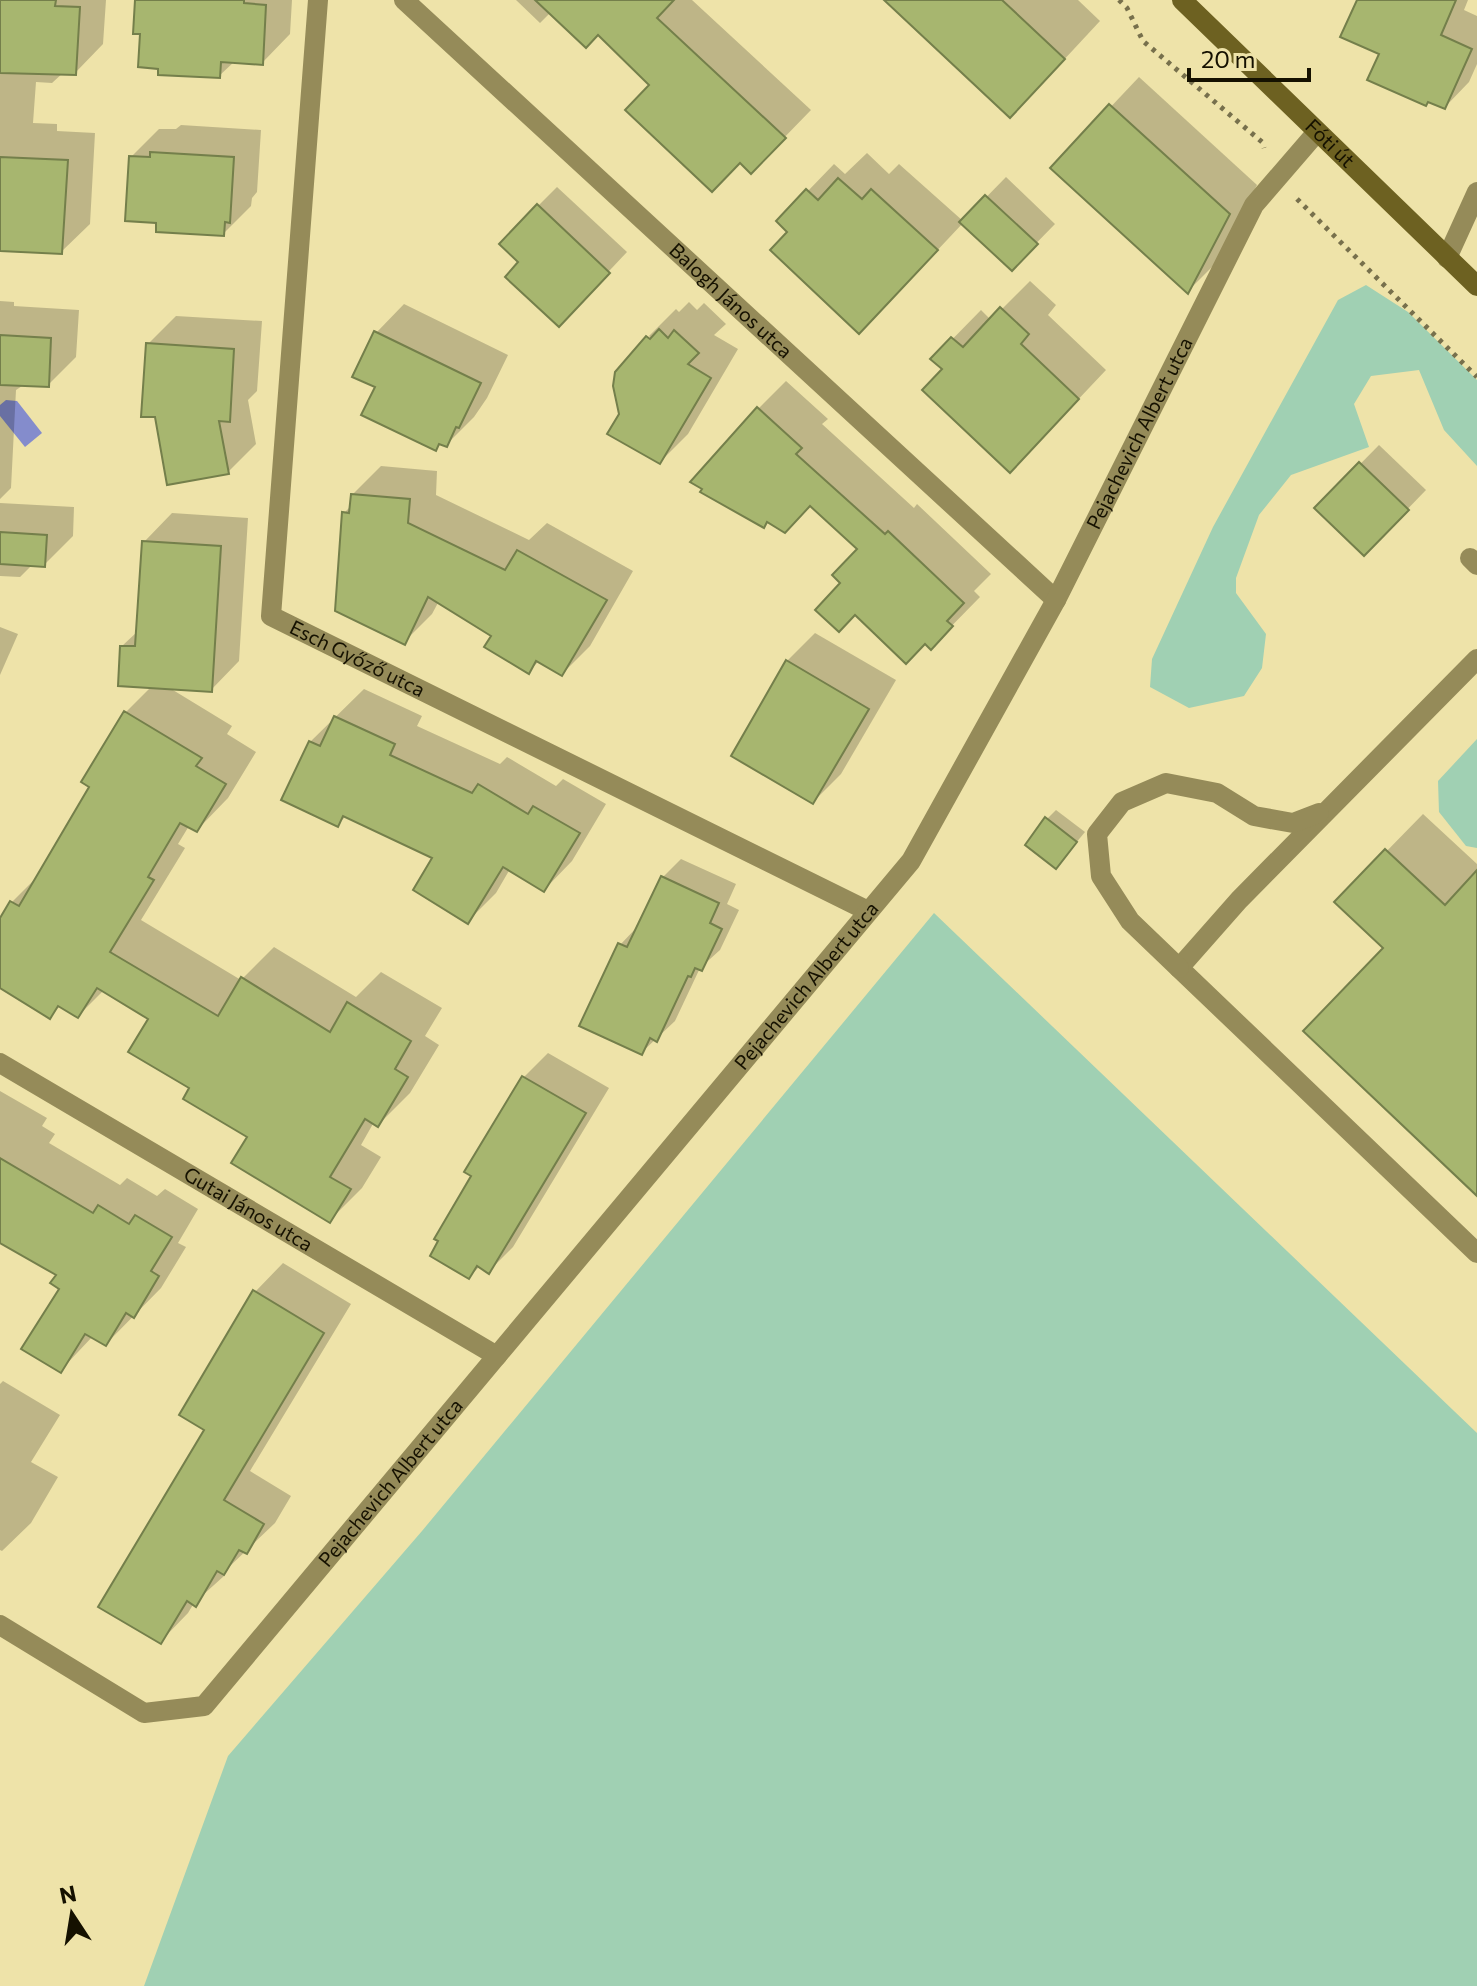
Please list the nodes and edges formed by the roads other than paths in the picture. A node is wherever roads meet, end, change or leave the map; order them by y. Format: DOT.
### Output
graph roads {
  1 [pos="318,0"];
  2 [pos="404,0"];
  3 [pos="1182,0"];
  4 [pos="1317,132"];
  5 [pos="1477,192"];
  6 [pos="1447,258"];
  7 [pos="1477,286"];
  8 [pos="1056,600"];
  9 [pos="1477,659"];
  10 [pos="1326,810"];
  11 [pos="868,911"];
  12 [pos="1179,968"];
  13 [pos="0,1063"];
  14 [pos="1477,1253"];
  15 [pos="497,1356"];
  16 [pos="0,1625"];
  1 -- 11 [label="street, Esch Győző utca"];
  2 -- 8 [label="street, Balogh János utca"];
  3 -- 4 [label="main road, Fóti út"];
  4 -- 6 [label="main road, Fóti út"];
  4 -- 8 [label="street, Pejachevich Albert utca"];
  5 -- 6 [label="street"];
  6 -- 7 [label="main road, Fóti út"];
  8 -- 11 [label="street, Pejachevich Albert utca"];
  9 -- 10 [label="street"];
  10 -- 12 [label="street"];
  10 -- 12 [label="street"];
  11 -- 15 [label="street, Pejachevich Albert utca"];
  12 -- 14 [label="street"];
  13 -- 15 [label="street, Gutai János utca"];
  15 -- 16 [label="street, Pejachevich Albert utca"];
}
